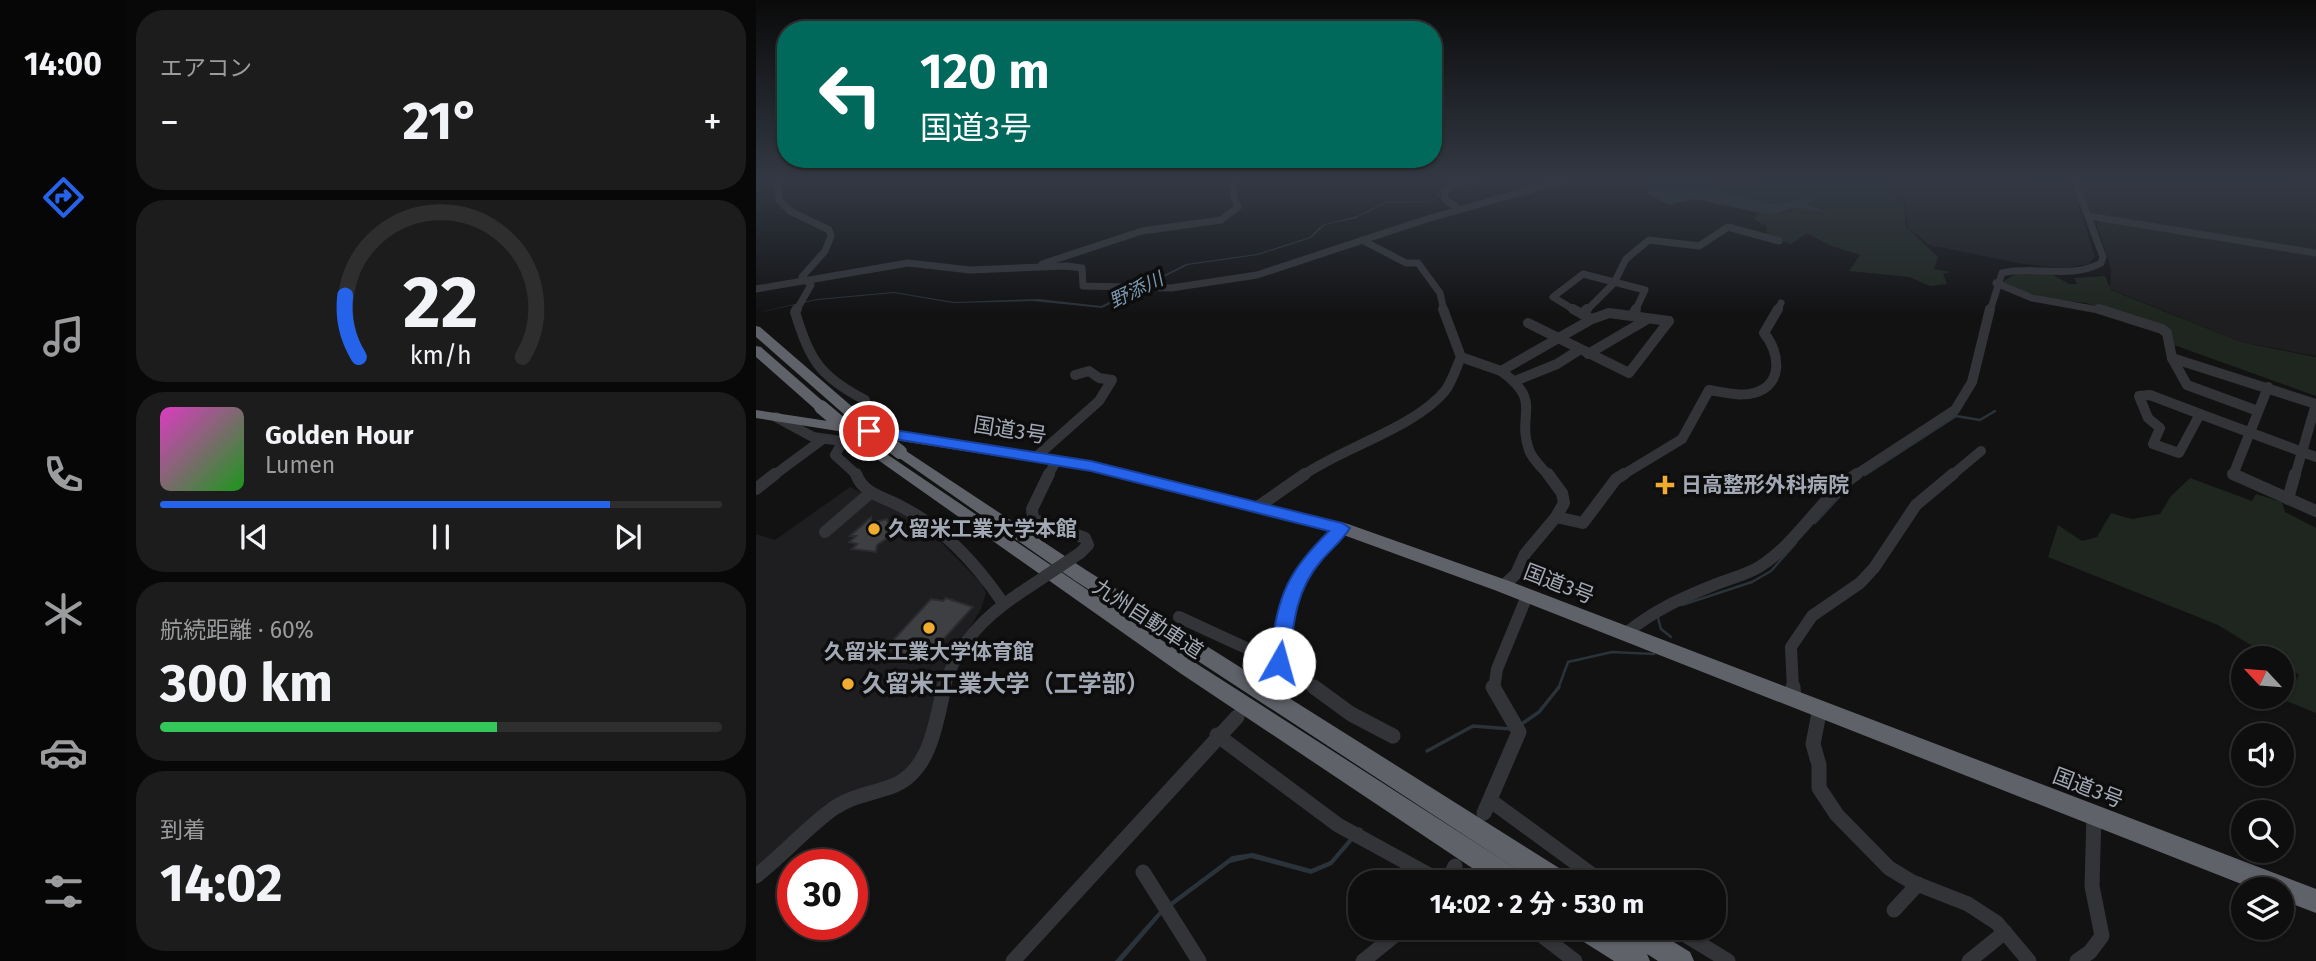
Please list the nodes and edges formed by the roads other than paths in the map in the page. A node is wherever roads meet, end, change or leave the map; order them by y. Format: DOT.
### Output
graph roads {
  1 [pos="821,226"];
  2 [pos="1179,226"];
  3 [pos="1408,226"];
  4 [pos="2092,226"];
  5 [pos="2149,226"];
  6 [pos="1362,240"];
  7 [pos="1779,241"];
  8 [pos="2316,253"];
  9 [pos="1030,268"];
  10 [pos="807,279"];
  11 [pos="1614,283"];
  12 [pos="1996,283"];
  13 [pos="757,288"];
  14 [pos="1781,303"];
  15 [pos="1582,314"];
  16 [pos="1632,316"];
  17 [pos="1592,319"];
  18 [pos="1646,320"];
  19 [pos="1528,323"];
  20 [pos="756,330"];
  21 [pos="1557,340"];
  22 [pos="756,350"];
  23 [pos="1583,352"];
  24 [pos="1461,357"];
  25 [pos="2172,358"];
  26 [pos="1500,371"];
  27 [pos="1074,375"];
  28 [pos="1515,381"];
  29 [pos="2268,387"];
  30 [pos="2259,411"];
  31 [pos="756,414"];
  32 [pos="2200,414"];
  33 [pos="2315,414"];
  34 [pos="776,417"];
  35 [pos="2250,432"];
  36 [pos="823,439"];
  37 [pos="884,441"];
  38 [pos="842,443"];
  39 [pos="1981,451"];
  40 [pos="2171,451"];
  41 [pos="2302,452"];
  42 [pos="1037,457"];
  43 [pos="2316,457"];
  44 [pos="2163,460"];
  45 [pos="1056,461"];
  46 [pos="756,489"];
  47 [pos="869,494"];
  48 [pos="2288,499"];
  49 [pos="1259,506"];
  50 [pos="2316,511"];
  51 [pos="1556,517"];
  52 [pos="1342,528"];
  53 [pos="825,532"];
  54 [pos="1503,586"];
  55 [pos="1527,596"];
  56 [pos="1003,603"];
  57 [pos="1179,618"];
  58 [pos="1625,634"];
  59 [pos="1279,665"];
  60 [pos="1271,682"];
  61 [pos="1794,699"];
  62 [pos="1820,708"];
  63 [pos="1237,717"];
  64 [pos="1217,736"];
  65 [pos="1393,736"];
  66 [pos="2094,814"];
  67 [pos="1455,866"];
  68 [pos="1422,870"];
  69 [pos="1452,870"];
  70 [pos="1495,870"];
  71 [pos="1539,870"];
  72 [pos="1584,870"];
  73 [pos="1143,872"];
  74 [pos="756,876"];
  75 [pos="1918,884"];
  76 [pos="2316,901"];
  77 [pos="1894,910"];
  78 [pos="2005,932"];
  79 [pos="1389,940"];
  80 [pos="1548,940"];
  81 [pos="1604,940"];
  82 [pos="1648,940"];
  83 [pos="1694,940"];
  84 [pos="1013,961"];
  85 [pos="1199,961"];
  86 [pos="1363,961"];
  87 [pos="1575,961"];
  88 [pos="1637,961"];
  89 [pos="1681,961"];
  90 [pos="1728,961"];
  91 [pos="1969,961"];
  92 [pos="2029,961"];
  93 [pos="2077,961"];
  1 -- 10 [label="street"];
  2 -- 9 [label="street"];
  3 -- 6 [label="street"];
  4 -- 12 [label="street"];
  5 -- 8 [label="street"];
  6 -- 9 [label="street"];
  6 -- 24 [label="street"];
  7 -- 11 [label="street"];
  9 -- 10 [label="street"];
  10 -- 13 [label="street"];
  10 -- 37 [label="street"];
  11 -- 15 [label="street"];
  11 -- 15 [label="street"];
  11 -- 16 [label="street"];
  12 -- 25 [label="street"];
  12 -- 58 [label="street"];
  14 -- 51 [label="street"];
  15 -- 17 [label="street"];
  16 -- 17 [label="street"];
  16 -- 18 [label="street"];
  17 -- 21 [label="street"];
  18 -- 23 [label="street"];
  18 -- 23 [label="street"];
  19 -- 21 [label="street"];
  20 -- 37 [label="highway, 九州自動車道, bridge"];
  21 -- 23 [label="street"];
  21 -- 26 [label="street"];
  22 -- 37 [label="highway, 九州自動車道, bridge"];
  23 -- 28 [label="street"];
  24 -- 26 [label="street"];
  24 -- 49 [label="street"];
  25 -- 29 [label="street"];
  25 -- 30 [label="street"];
  26 -- 28 [label="street"];
  27 -- 42 [label="street"];
  28 -- 51 [label="street"];
  29 -- 30 [label="street"];
  29 -- 33 [label="street"];
  30 -- 35 [label="street"];
  31 -- 34 [label="highway, 国道3号"];
  32 -- 35 [label="street"];
  32 -- 40 [label="street"];
  32 -- 40 [label="street"];
  33 -- 41 [label="street"];
  34 -- 36 [label="street"];
  34 -- 37 [label="highway, 国道3号"];
  35 -- 41 [label="street"];
  35 -- 48 [label="street"];
  36 -- 38 [label="street"];
  36 -- 46 [label="street"];
  37 -- 38 [label="street"];
  37 -- 42 [label="highway, 国道3号"];
  37 -- 70 [label="highway, 九州自動車道"];
  37 -- 71 [label="highway, 九州自動車道"];
  38 -- 47 [label="street"];
  39 -- 61 [label="street"];
  40 -- 44 [label="street"];
  41 -- 43 [label="street"];
  41 -- 48 [label="street"];
  42 -- 45 [label="highway, 国道3号"];
  45 -- 49 [label="highway, 国道3号"];
  45 -- 56 [label="street, bridge"];
  47 -- 53 [label="street"];
  47 -- 56 [label="street"];
  48 -- 50 [label="street"];
  49 -- 52 [label="highway, 国道3号"];
  51 -- 54 [label="street"];
  52 -- 54 [label="highway, 国道3号"];
  52 -- 59 [label="street"];
  54 -- 55 [label="highway, 国道3号"];
  55 -- 58 [label="highway, 国道3号"];
  55 -- 72 [label="street"];
  56 -- 74 [label="street"];
  57 -- 59 [label="street"];
  58 -- 61 [label="highway, 国道3号"];
  59 -- 60 [label="street"];
  59 -- 65 [label="street"];
  61 -- 62 [label="highway, 国道3号"];
  62 -- 66 [label="highway, 国道3号"];
  62 -- 75 [label="street"];
  63 -- 64 [label="street"];
  64 -- 68 [label="street"];
  64 -- 84 [label="street"];
  66 -- 76 [label="highway, 国道3号"];
  66 -- 93 [label="street"];
  67 -- 69 [label="street"];
  73 -- 85 [label="street"];
  75 -- 77 [label="street"];
  75 -- 78 [label="street"];
  78 -- 91 [label="street"];
  78 -- 92 [label="street"];
  79 -- 86 [label="street"];
  80 -- 87 [label="street"];
  81 -- 88 [label="highway"];
  82 -- 89 [label="highway"];
  83 -- 90 [label="street"];
}
